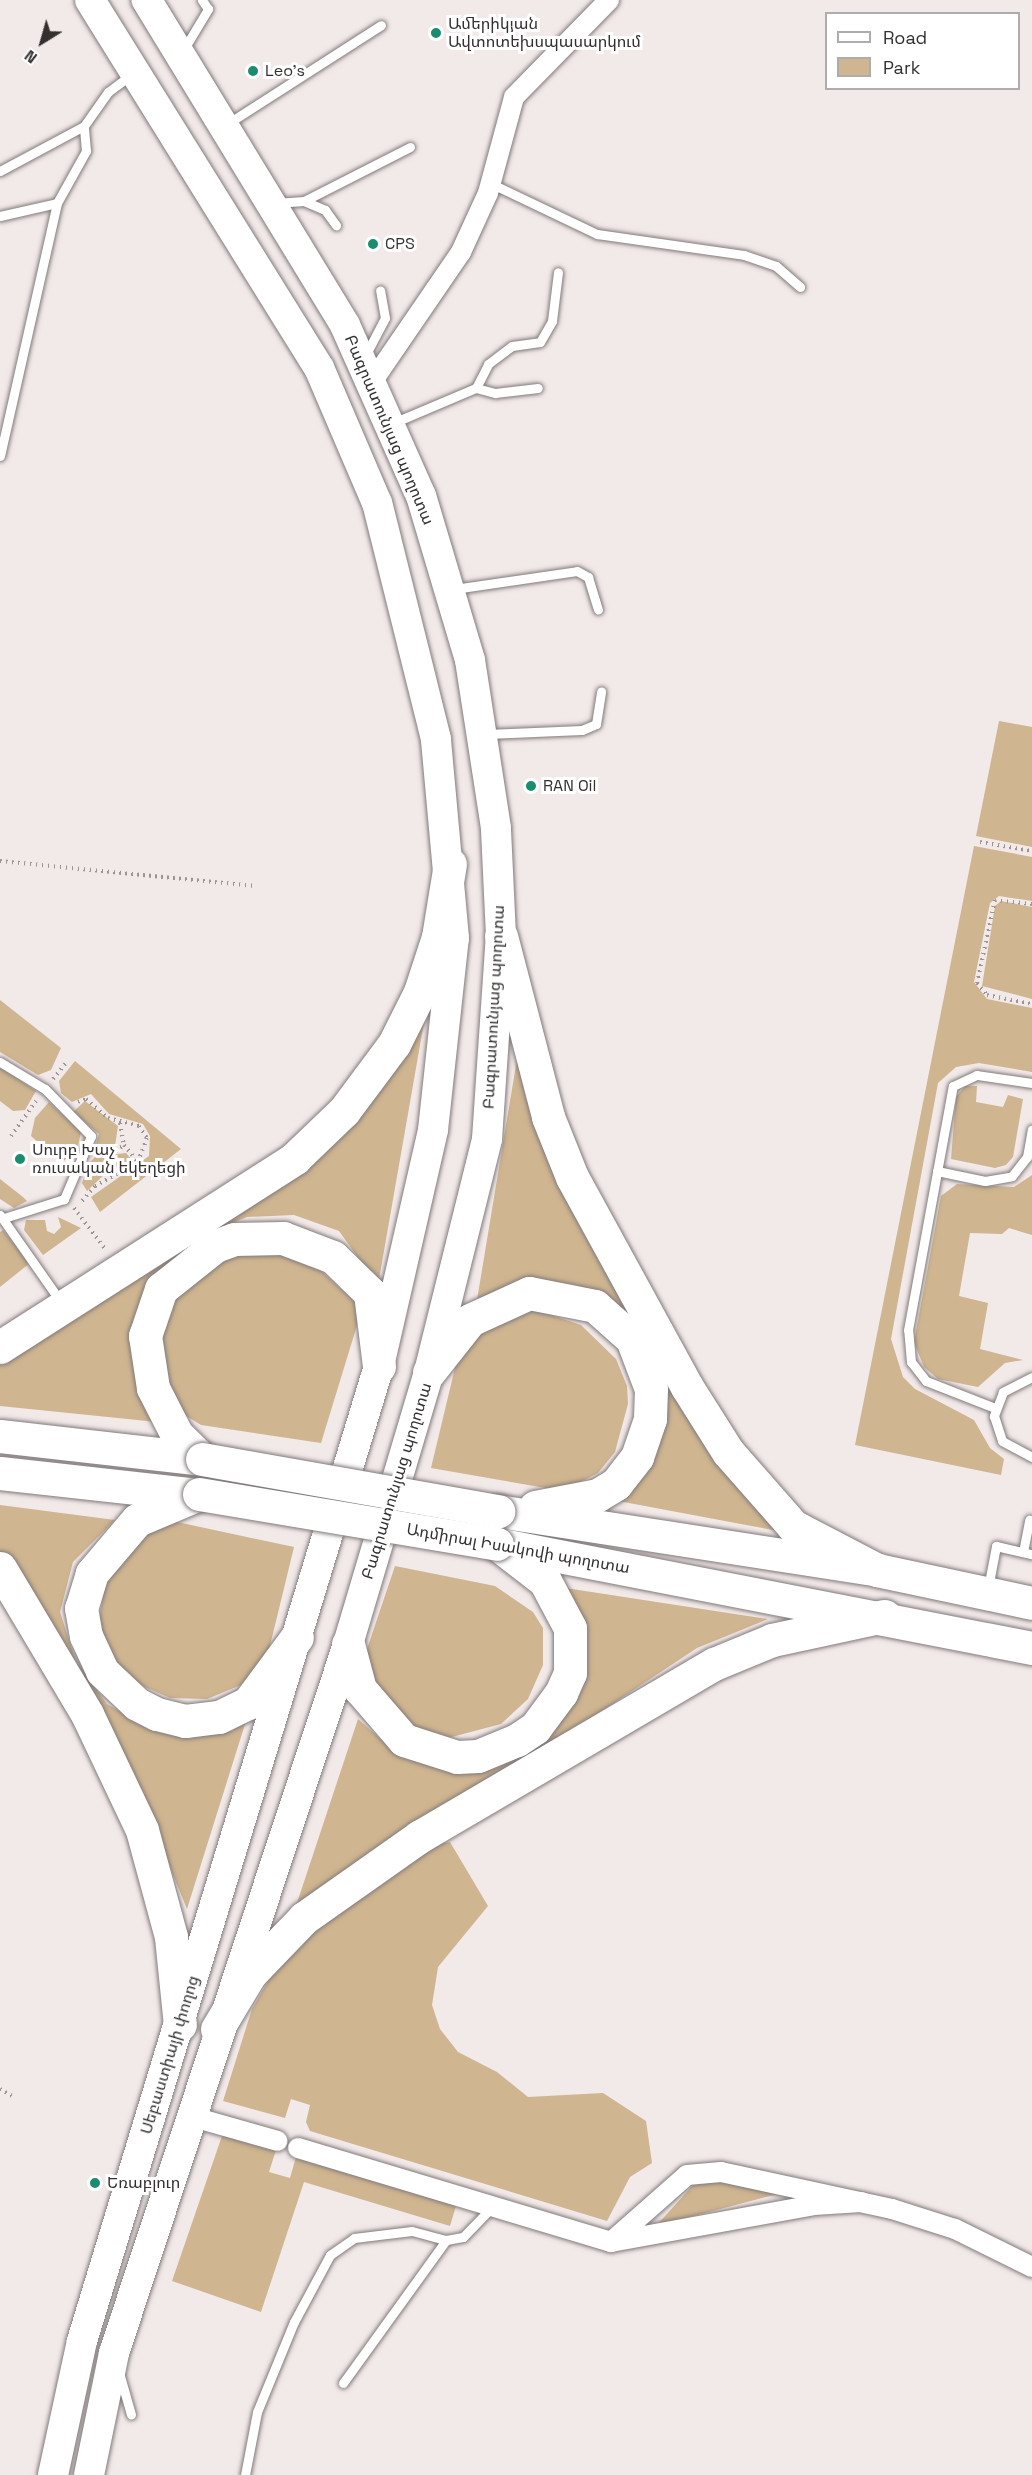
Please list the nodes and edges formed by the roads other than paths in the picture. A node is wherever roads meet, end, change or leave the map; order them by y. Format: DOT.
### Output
graph roads {
  1 [pos="90,0"];
  2 [pos="147,0"];
  3 [pos="202,0"];
  4 [pos="609,0"];
  5 [pos="381,25"];
  6 [pos="181,54"];
  7 [pos="135,72"];
  8 [pos="84,126"];
  9 [pos="225,126"];
  10 [pos="410,147"];
  11 [pos="0,171"];
  12 [pos="490,183"];
  13 [pos="304,201"];
  14 [pos="57,203"];
  15 [pos="272,203"];
  16 [pos="0,216"];
  17 [pos="336,225"];
  18 [pos="558,272"];
  19 [pos="800,287"];
  20 [pos="380,290"];
  21 [pos="367,371"];
  22 [pos="476,388"];
  23 [pos="538,388"];
  24 [pos="390,424"];
  25 [pos="0,456"];
  26 [pos="452,590"];
  27 [pos="598,610"];
  28 [pos="601,691"];
  29 [pos="483,734"];
  30 [pos="450,864"];
  31 [pos="501,936"];
  32 [pos="0,1062"];
  33 [pos="1032,1083"];
  34 [pos="1032,1129"];
  35 [pos="937,1171"];
  36 [pos="2,1216"];
  37 [pos="64,1306"];
  38 [pos="0,1347"];
  39 [pos="379,1366"];
  40 [pos="429,1372"];
  41 [pos="1032,1377"];
  42 [pos="995,1408"];
  43 [pos="0,1436"];
  44 [pos="1032,1457"];
  45 [pos="202,1459"];
  46 [pos="0,1473"];
  47 [pos="199,1494"];
  48 [pos="498,1511"];
  49 [pos="1029,1520"];
  50 [pos="497,1544"];
  51 [pos="1028,1553"];
  52 [pos="0,1568"];
  53 [pos="877,1570"];
  54 [pos="987,1593"];
  55 [pos="1032,1603"];
  56 [pos="884,1616"];
  57 [pos="297,1637"];
  58 [pos="348,1644"];
  59 [pos="1032,1648"];
  60 [pos="180,2025"];
  61 [pos="217,2029"];
  62 [pos="190,2116"];
  63 [pos="278,2141"];
  64 [pos="298,2148"];
  65 [pos="861,2202"];
  66 [pos="492,2207"];
  67 [pos="446,2240"];
  68 [pos="611,2242"];
  69 [pos="1032,2267"];
  70 [pos="114,2353"];
  71 [pos="343,2383"];
  72 [pos="131,2414"];
  73 [pos="53,2475"];
  74 [pos="89,2475"];
  75 [pos="245,2475"];
  1 -- 7 [label="main road"];
  2 -- 6 [label="main road, Բագրատունյաց պողոտա"];
  3 -- 6 [label="lane"];
  4 -- 12 [label="street"];
  5 -- 9 [label="lane"];
  6 -- 9 [label="main road, Բագրատունյաց պողոտա"];
  7 -- 8 [label="lane"];
  7 -- 30 [label="main road"];
  8 -- 11 [label="lane"];
  8 -- 14 [label="lane"];
  9 -- 15 [label="main road, Բագրատունյաց պողոտա"];
  10 -- 13 [label="lane"];
  12 -- 19 [label="lane"];
  12 -- 21 [label="street"];
  13 -- 15 [label="lane"];
  13 -- 17 [label="lane"];
  14 -- 16 [label="lane"];
  14 -- 25 [label="lane"];
  15 -- 21 [label="main road, Բագրատունյաց պողոտա"];
  18 -- 22 [label="lane"];
  20 -- 21 [label="lane"];
  21 -- 24 [label="main road, Բագրատունյաց պողոտա"];
  22 -- 23 [label="lane"];
  22 -- 24 [label="lane"];
  24 -- 26 [label="main road, Բագրատունյաց պողոտա"];
  26 -- 27 [label="lane"];
  26 -- 29 [label="main road, Բագրատունյաց պողոտա"];
  28 -- 29 [label="lane"];
  29 -- 31 [label="main road, Բագրատունյաց պողոտա"];
  30 -- 37 [label="highway"];
  30 -- 39 [label="main road"];
  31 -- 40 [label="main road, Բագրատունյաց պողոտա"];
  31 -- 53 [label="highway"];
  32 -- 36 [label="lane"];
  33 -- 35 [label="lane"];
  34 -- 35 [label="lane"];
  35 -- 42 [label="lane"];
  36 -- 37 [label="lane"];
  37 -- 38 [label="highway"];
  39 -- 45 [label="highway"];
  39 -- 57 [label="main road"];
  40 -- 48 [label="highway"];
  40 -- 58 [label="main road, Բագրատունյաց պողոտա"];
  41 -- 42 [label="lane"];
  42 -- 44 [label="lane"];
  43 -- 45 [label="highway, Ադմիրալ Իսակովի պողոտա"];
  45 -- 48 [label="highway, Ադմիրալ Իսակովի պողոտա, bridge"];
  46 -- 47 [label="highway, Ադմիրալ Իսակովի պողոտա"];
  47 -- 50 [label="highway, Ադմիրալ Իսակովի պողոտա, bridge"];
  47 -- 57 [label="highway"];
  48 -- 53 [label="highway, Ադմիրալ Իսակովի պողոտա"];
  49 -- 51 [label="lane"];
  50 -- 56 [label="highway, Ադմիրալ Իսակովի պողոտա"];
  50 -- 58 [label="highway"];
  51 -- 54 [label="lane"];
  52 -- 60 [label="highway"];
  53 -- 54 [label="highway, Ադմիրալ Իսակովի պողոտա"];
  54 -- 55 [label="highway, Ադմիրալ Իսակովի պողոտա"];
  56 -- 59 [label="highway, Ադմիրալ Իսակովի պողոտա"];
  56 -- 61 [label="highway"];
  57 -- 60 [label="main road, Սեբաստիայի փողոց"];
  58 -- 61 [label="main road"];
  60 -- 73 [label="main road, Սեբաստիայի փողոց"];
  61 -- 62 [label="main road"];
  62 -- 63 [label="street"];
  62 -- 70 [label="main road"];
  64 -- 66 [label="street"];
  65 -- 68 [label="street"];
  65 -- 68 [label="street"];
  65 -- 69 [label="street"];
  66 -- 67 [label="lane"];
  66 -- 68 [label="street"];
  67 -- 71 [label="lane"];
  67 -- 75 [label="lane"];
  70 -- 72 [label="lane"];
  70 -- 74 [label="main road"];
}
